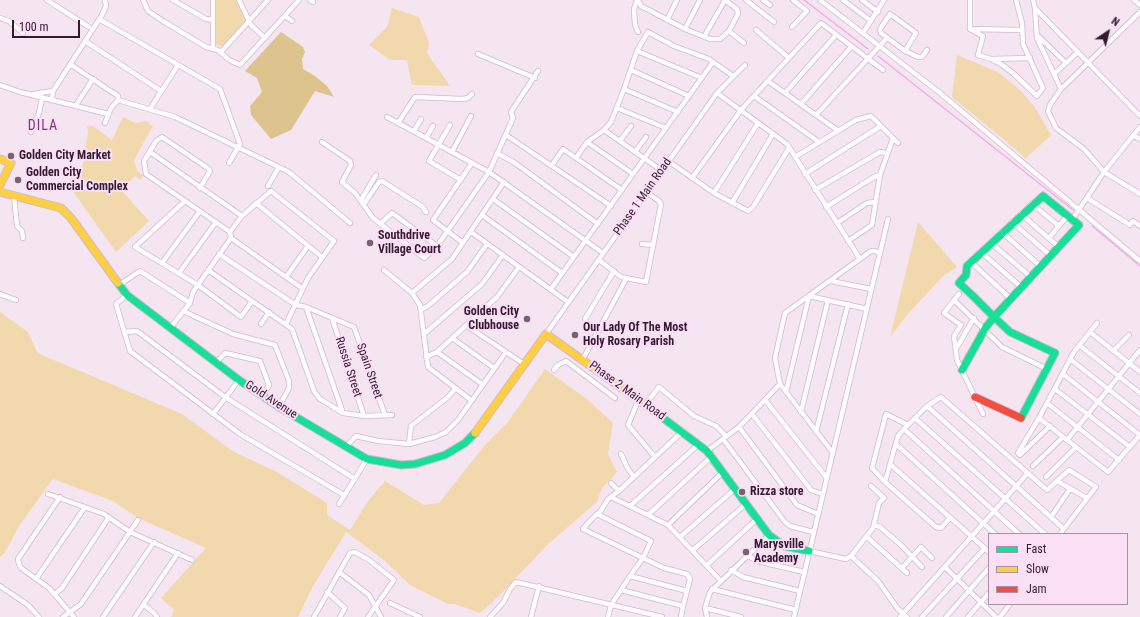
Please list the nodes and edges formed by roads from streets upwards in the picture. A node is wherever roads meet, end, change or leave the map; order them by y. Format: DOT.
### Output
graph roads {
  1 [pos="47,0"];
  2 [pos="105,0"];
  3 [pos="143,0"];
  4 [pos="173,0"];
  5 [pos="213,0"];
  6 [pos="239,0"];
  7 [pos="268,0"];
  8 [pos="299,0"];
  9 [pos="637,0"];
  10 [pos="677,0"];
  11 [pos="700,0"];
  12 [pos="725,0"];
  13 [pos="746,0"];
  14 [pos="763,0"];
  15 [pos="793,0"];
  16 [pos="820,0"];
  17 [pos="843,0"];
  18 [pos="862,0"];
  19 [pos="884,0"];
  20 [pos="970,0"];
  21 [pos="1016,0"];
  22 [pos="1033,0"];
  23 [pos="1134,0"];
  24 [pos="770,5"];
  25 [pos="1140,5"];
  26 [pos="1035,8"];
  27 [pos="878,12"];
  28 [pos="1140,12"];
  29 [pos="285,16"];
  30 [pos="0,18"];
  31 [pos="99,19"];
  32 [pos="213,20"];
  33 [pos="667,20"];
  34 [pos="292,21"];
  35 [pos="871,21"];
  36 [pos="250,22"];
  37 [pos="774,22"];
  38 [pos="89,27"];
  39 [pos="792,27"];
  40 [pos="686,29"];
  41 [pos="970,29"];
  42 [pos="756,30"];
  43 [pos="1022,30"];
  44 [pos="730,31"];
  45 [pos="638,32"];
  46 [pos="23,33"];
  47 [pos="863,33"];
  48 [pos="836,35"];
  49 [pos="1037,35"];
  50 [pos="704,37"];
  51 [pos="265,38"];
  52 [pos="887,38"];
  53 [pos="85,41"];
  54 [pos="744,43"];
  55 [pos="880,46"];
  56 [pos="851,47"];
  57 [pos="213,48"];
  58 [pos="927,50"];
  59 [pos="637,51"];
  60 [pos="905,51"];
  61 [pos="221,52"];
  62 [pos="1078,52"];
  63 [pos="478,54"];
  64 [pos="789,58"];
  65 [pos="1030,58"];
  66 [pos="867,59"];
  67 [pos="991,59"];
  68 [pos="713,62"];
  69 [pos="1066,63"];
  70 [pos="1088,63"];
  71 [pos="70,64"];
  72 [pos="178,65"];
  73 [pos="745,65"];
  74 [pos="631,70"];
  75 [pos="883,70"];
  76 [pos="538,71"];
  77 [pos="1054,74"];
  78 [pos="733,76"];
  79 [pos="535,78"];
  80 [pos="702,78"];
  81 [pos="93,79"];
  82 [pos="768,81"];
  83 [pos="0,85"];
  84 [pos="624,89"];
  85 [pos="1061,89"];
  86 [pos="53,91"];
  87 [pos="161,91"];
  88 [pos="717,93"];
  89 [pos="784,93"];
  90 [pos="29,94"];
  91 [pos="472,94"];
  92 [pos="689,96"];
  93 [pos="754,96"];
  94 [pos="42,98"];
  95 [pos="52,100"];
  96 [pos="118,100"];
  97 [pos="801,104"];
  98 [pos="76,106"];
  99 [pos="617,108"];
  100 [pos="150,110"];
  101 [pos="741,110"];
  102 [pos="678,112"];
  103 [pos="108,114"];
  104 [pos="816,115"];
  105 [pos="471,116"];
  106 [pos="1140,116"];
  107 [pos="387,117"];
  108 [pos="421,119"];
  109 [pos="758,122"];
  110 [pos="105,123"];
  111 [pos="398,123"];
  112 [pos="450,125"];
  113 [pos="433,126"];
  114 [pos="632,126"];
  115 [pos="881,126"];
  116 [pos="1140,127"];
  117 [pos="666,128"];
  118 [pos="604,130"];
  119 [pos="837,130"];
  120 [pos="414,131"];
  121 [pos="31,132"];
  122 [pos="773,134"];
  123 [pos="506,135"];
  124 [pos="1134,136"];
  125 [pos="646,137"];
  126 [pos="426,138"];
  127 [pos="893,138"];
  128 [pos="1140,139"];
  129 [pos="620,141"];
  130 [pos="322,142"];
  131 [pos="587,142"];
  132 [pos="819,142"];
  133 [pos="898,143"];
  134 [pos="439,145"];
  135 [pos="239,148"];
  136 [pos="789,148"];
  137 [pos="150,152"];
  138 [pos="452,152"];
  139 [pos="635,152"];
  140 [pos="497,153"];
  141 [pos="886,153"];
  142 [pos="795,157"];
  143 [pos="576,158"];
  144 [pos="645,158"];
  145 [pos="0,159"];
  146 [pos="668,161"];
  147 [pos="229,163"];
  148 [pos="472,163"];
  149 [pos="552,165"];
  150 [pos="279,167"];
  151 [pos="661,170"];
  152 [pos="488,172"];
  153 [pos="1104,172"];
  154 [pos="633,174"];
  155 [pos="805,174"];
  156 [pos="376,175"];
  157 [pos="880,176"];
  158 [pos="692,178"];
  159 [pos="461,180"];
  160 [pos="504,182"];
  161 [pos="0,185"];
  162 [pos="268,186"];
  163 [pos="200,188"];
  164 [pos="622,190"];
  165 [pos="815,190"];
  166 [pos="0,192"];
  167 [pos="646,192"];
  168 [pos="714,193"];
  169 [pos="1140,194"];
  170 [pos="14,196"];
  171 [pos="1087,198"];
  172 [pos="493,199"];
  173 [pos="185,201"];
  174 [pos="363,202"];
  175 [pos="876,202"];
  176 [pos="256,203"];
  177 [pos="732,203"];
  178 [pos="1032,204"];
  179 [pos="611,206"];
  180 [pos="826,207"];
  181 [pos="200,211"];
  182 [pos="1079,211"];
  183 [pos="426,212"];
  184 [pos="1021,214"];
  185 [pos="482,215"];
  186 [pos="242,216"];
  187 [pos="1071,217"];
  188 [pos="888,219"];
  189 [pos="216,222"];
  190 [pos="1012,222"];
  191 [pos="350,223"];
  192 [pos="837,223"];
  193 [pos="380,224"];
  194 [pos="598,224"];
  195 [pos="1059,226"];
  196 [pos="1140,226"];
  197 [pos="448,231"];
  198 [pos="230,232"];
  199 [pos="471,232"];
  200 [pos="1002,232"];
  201 [pos="23,238"];
  202 [pos="231,238"];
  203 [pos="1049,238"];
  204 [pos="586,241"];
  205 [pos="848,241"];
  206 [pos="463,242"];
  207 [pos="991,243"];
  208 [pos="487,244"];
  209 [pos="642,244"];
  210 [pos="308,246"];
  211 [pos="437,246"];
  212 [pos="653,246"];
  213 [pos="1059,247"];
  214 [pos="981,252"];
  215 [pos="603,253"];
  216 [pos="879,253"];
  217 [pos="219,254"];
  218 [pos="502,255"];
  219 [pos="1051,256"];
  220 [pos="322,257"];
  221 [pos="574,257"];
  222 [pos="860,259"];
  223 [pos="598,260"];
  224 [pos="1140,261"];
  225 [pos="971,262"];
  226 [pos="162,263"];
  227 [pos="519,267"];
  228 [pos="1041,267"];
  229 [pos="208,270"];
  230 [pos="384,270"];
  231 [pos="614,271"];
  232 [pos="178,273"];
  233 [pos="562,273"];
  234 [pos="286,277"];
  235 [pos="1031,277"];
  236 [pos="626,279"];
  237 [pos="832,280"];
  238 [pos="120,285"];
  239 [pos="198,285"];
  240 [pos="1022,288"];
  241 [pos="303,289"];
  242 [pos="871,289"];
  243 [pos="551,290"];
  244 [pos="412,293"];
  245 [pos="0,294"];
  246 [pos="959,294"];
  247 [pos="127,295"];
  248 [pos="809,296"];
  249 [pos="1011,299"];
  250 [pos="16,300"];
  251 [pos="828,300"];
  252 [pos="954,300"];
  253 [pos="252,301"];
  254 [pos="568,302"];
  255 [pos="190,303"];
  256 [pos="848,304"];
  257 [pos="296,305"];
  258 [pos="306,307"];
  259 [pos="422,309"];
  260 [pos="866,309"];
  261 [pos="183,311"];
  262 [pos="269,312"];
  263 [pos="994,317"];
  264 [pos="332,318"];
  265 [pos="974,318"];
  266 [pos="585,319"];
  267 [pos="1097,322"];
  268 [pos="261,324"];
  269 [pos="286,324"];
  270 [pos="467,326"];
  271 [pos="170,328"];
  272 [pos="984,329"];
  273 [pos="125,332"];
  274 [pos="1090,332"];
  275 [pos="424,334"];
  276 [pos="546,334"];
  277 [pos="1128,335"];
  278 [pos="452,338"];
  279 [pos="1079,345"];
  280 [pos="956,349"];
  281 [pos="1140,350"];
  282 [pos="1113,351"];
  283 [pos="437,352"];
  284 [pos="506,352"];
  285 [pos="426,357"];
  286 [pos="582,358"];
  287 [pos="1070,359"];
  288 [pos="217,362"];
  289 [pos="1129,363"];
  290 [pos="524,364"];
  291 [pos="574,367"];
  292 [pos="494,368"];
  293 [pos="1047,369"];
  294 [pos="554,370"];
  295 [pos="962,370"];
  296 [pos="1140,372"];
  297 [pos="1063,374"];
  298 [pos="1118,376"];
  299 [pos="239,380"];
  300 [pos="482,384"];
  301 [pos="780,384"];
  302 [pos="454,389"];
  303 [pos="1055,389"];
  304 [pos="1108,389"];
  305 [pos="786,392"];
  306 [pos="1140,393"];
  307 [pos="263,396"];
  308 [pos="225,397"];
  309 [pos="975,397"];
  310 [pos="615,398"];
  311 [pos="471,400"];
  312 [pos="638,400"];
  313 [pos="765,400"];
  314 [pos="1098,402"];
  315 [pos="1047,404"];
  316 [pos="645,405"];
  317 [pos="927,406"];
  318 [pos="279,407"];
  319 [pos="801,412"];
  320 [pos="343,413"];
  321 [pos="213,414"];
  322 [pos="752,414"];
  323 [pos="983,414"];
  324 [pos="1088,414"];
  325 [pos="1140,414"];
  326 [pos="384,415"];
  327 [pos="392,415"];
  328 [pos="364,416"];
  329 [pos="915,418"];
  330 [pos="1039,418"];
  331 [pos="908,425"];
  332 [pos="1050,426"];
  333 [pos="739,427"];
  334 [pos="1078,427"];
  335 [pos="904,429"];
  336 [pos="683,432"];
  337 [pos="816,432"];
  338 [pos="1140,435"];
  339 [pos="725,438"];
  340 [pos="1065,439"];
  341 [pos="409,444"];
  342 [pos="699,444"];
  343 [pos="896,444"];
  344 [pos="346,447"];
  345 [pos="1076,447"];
  346 [pos="1130,447"];
  347 [pos="833,453"];
  348 [pos="621,454"];
  349 [pos="709,454"];
  350 [pos="655,457"];
  351 [pos="367,459"];
  352 [pos="1119,460"];
  353 [pos="890,464"];
  354 [pos="1033,466"];
  355 [pos="722,472"];
  356 [pos="1028,473"];
  357 [pos="634,477"];
  358 [pos="826,477"];
  359 [pos="1046,477"];
  360 [pos="355,479"];
  361 [pos="1057,481"];
  362 [pos="611,482"];
  363 [pos="886,482"];
  364 [pos="871,486"];
  365 [pos="1017,486"];
  366 [pos="735,489"];
  367 [pos="1070,489"];
  368 [pos="619,491"];
  369 [pos="48,494"];
  370 [pos="822,494"];
  371 [pos="344,495"];
  372 [pos="60,497"];
  373 [pos="611,497"];
  374 [pos="1087,498"];
  375 [pos="1006,499"];
  376 [pos="339,504"];
  377 [pos="746,504"];
  378 [pos="630,506"];
  379 [pos="85,507"];
  380 [pos="994,512"];
  381 [pos="598,514"];
  382 [pos="818,514"];
  383 [pos="648,515"];
  384 [pos="109,517"];
  385 [pos="1050,517"];
  386 [pos="950,518"];
  387 [pos="757,519"];
  388 [pos="138,520"];
  389 [pos="983,524"];
  390 [pos="668,525"];
  391 [pos="874,525"];
  392 [pos="1064,529"];
  393 [pos="130,532"];
  394 [pos="814,532"];
  395 [pos="994,533"];
  396 [pos="1018,533"];
  397 [pos="1044,533"];
  398 [pos="1061,533"];
  399 [pos="769,535"];
  400 [pos="680,536"];
  401 [pos="867,537"];
  402 [pos="972,537"];
  403 [pos="154,542"];
  404 [pos="985,548"];
  405 [pos="693,550"];
  406 [pos="809,551"];
  407 [pos="988,551"];
  408 [pos="178,553"];
  409 [pos="747,555"];
  410 [pos="851,556"];
  411 [pos="912,556"];
  412 [pos="642,558"];
  413 [pos="932,558"];
  414 [pos="192,560"];
  415 [pos="707,565"];
  416 [pos="922,567"];
  417 [pos="945,567"];
  418 [pos="902,568"];
  419 [pos="988,569"];
  420 [pos="731,570"];
  421 [pos="339,572"];
  422 [pos="804,572"];
  423 [pos="907,573"];
  424 [pos="630,576"];
  425 [pos="957,578"];
  426 [pos="36,579"];
  427 [pos="720,580"];
  428 [pos="0,586"];
  429 [pos="539,586"];
  430 [pos="712,589"];
  431 [pos="621,590"];
  432 [pos="969,590"];
  433 [pos="687,591"];
  434 [pos="800,591"];
  435 [pos="327,592"];
  436 [pos="55,594"];
  437 [pos="988,594"];
  438 [pos="981,602"];
  439 [pos="390,603"];
  440 [pos="144,604"];
  441 [pos="611,605"];
  442 [pos="1009,605"];
  443 [pos="375,606"];
  444 [pos="683,606"];
  445 [pos="705,608"];
  446 [pos="796,610"];
  447 [pos="72,615"];
  448 [pos="904,616"];
  449 [pos="39,617"];
  450 [pos="63,617"];
  451 [pos="104,617"];
  452 [pos="135,617"];
  453 [pos="156,617"];
  454 [pos="314,617"];
  455 [pos="340,617"];
  456 [pos="368,617"];
  457 [pos="381,617"];
  458 [pos="420,617"];
  459 [pos="490,617"];
  460 [pos="531,617"];
  461 [pos="608,617"];
  462 [pos="662,617"];
  463 [pos="681,617"];
  464 [pos="707,617"];
  465 [pos="741,617"];
  466 [pos="794,617"];
  467 [pos="922,617"];
  468 [pos="946,617"];
  469 [pos="968,617"];
  470 [pos="996,617"];
  471 [pos="1000,617"];
  1 -- 38 [label="street"];
  2 -- 31 [label="street"];
  3 -- 57 [label="street"];
  4 -- 32 [label="street"];
  5 -- 32 [label="street"];
  6 -- 36 [label="street"];
  7 -- 36 [label="street"];
  8 -- 29 [label="street"];
  9 -- 33 [label="street"];
  9 -- 45 [label="street"];
  10 -- 33 [label="street"];
  11 -- 40 [label="street"];
  12 -- 44 [label="street"];
  12 -- 50 [label="street"];
  13 -- 37 [label="street"];
  14 -- 24 [label="street"];
  15 -- 39 [label="street"];
  16 -- 47 [label="street"];
  17 -- 35 [label="street"];
  18 -- 27 [label="street"];
  19 -- 27 [label="street"];
  20 -- 41 [label="street"];
  21 -- 43 [label="street"];
  22 -- 26 [label="street"];
  23 -- 25 [label="street"];
  26 -- 49 [label="street"];
  26 -- 62 [label="street"];
  27 -- 35 [label="street"];
  28 -- 70 [label="street"];
  29 -- 34 [label="street"];
  29 -- 51 [label="street"];
  30 -- 46 [label="street"];
  31 -- 53 [label="street"];
  31 -- 72 [label="street"];
  32 -- 57 [label="street"];
  33 -- 40 [label="street"];
  35 -- 47 [label="street"];
  36 -- 51 [label="street"];
  36 -- 61 [label="street"];
  40 -- 50 [label="street"];
  41 -- 43 [label="street"];
  41 -- 67 [label="street"];
  42 -- 64 [label="street"];
  43 -- 65 [label="street"];
  44 -- 50 [label="street"];
  44 -- 54 [label="street"];
  47 -- 55 [label="street"];
  48 -- 56 [label="street"];
  48 -- 64 [label="street"];
  48 -- 89 [label="street"];
  49 -- 69 [label="street"];
  49 -- 77 [label="street"];
  51 -- 61 [label="street"];
  52 -- 55 [label="street"];
  52 -- 60 [label="street"];
  52 -- 60 [label="street"];
  53 -- 71 [label="street"];
  53 -- 87 [label="street"];
  55 -- 66 [label="street"];
  55 -- 182 [label="street"];
  56 -- 66 [label="street"];
  56 -- 97 [label="street"];
  57 -- 61 [label="street"];
  58 -- 60 [label="street"];
  59 -- 68 [label="street"];
  59 -- 74 [label="street"];
  59 -- 80 [label="street"];
  62 -- 69 [label="street"];
  62 -- 70 [label="street"];
  63 -- 79 [label="street"];
  64 -- 82 [label="street"];
  65 -- 67 [label="street"];
  65 -- 67 [label="street"];
  66 -- 75 [label="street"];
  66 -- 104 [label="street"];
  68 -- 78 [label="street"];
  68 -- 80 [label="street"];
  69 -- 77 [label="street"];
  70 -- 85 [label="street"];
  70 -- 106 [label="street"];
  71 -- 81 [label="street"];
  71 -- 86 [label="street"];
  72 -- 87 [label="street"];
  72 -- 135 [label="street"];
  73 -- 78 [label="street, Phase 1 Main Road"];
  74 -- 84 [label="street"];
  74 -- 92 [label="street"];
  76 -- 79 [label="street"];
  77 -- 85 [label="street"];
  78 -- 88 [label="street, Phase 1 Main Road"];
  79 -- 123 [label="street"];
  80 -- 92 [label="street"];
  81 -- 96 [label="street"];
  81 -- 98 [label="street"];
  82 -- 89 [label="street"];
  82 -- 93 [label="street"];
  83 -- 90 [label="street"];
  84 -- 99 [label="street"];
  84 -- 102 [label="street"];
  85 -- 153 [label="street"];
  86 -- 90 [label="street"];
  86 -- 95 [label="street"];
  87 -- 100 [label="street"];
  88 -- 101 [label="street"];
  88 -- 146 [label="street, Phase 1 Main Road"];
  89 -- 97 [label="street"];
  90 -- 94 [label="street"];
  91 -- 111 [label="street"];
  92 -- 102 [label="street"];
  93 -- 101 [label="street"];
  93 -- 132 [label="street"];
  94 -- 95 [label="street"];
  94 -- 121 [label="street"];
  95 -- 98 [label="street"];
  96 -- 100 [label="street"];
  96 -- 103 [label="street"];
  97 -- 104 [label="street"];
  98 -- 103 [label="street"];
  99 -- 117 [label="street"];
  99 -- 118 [label="street"];
  100 -- 135 [label="street"];
  101 -- 109 [label="street"];
  101 -- 158 [label="street"];
  102 -- 117 [label="street"];
  103 -- 110 [label="street"];
  104 -- 119 [label="street"];
  105 -- 138 [label="street"];
  107 -- 111 [label="street"];
  108 -- 120 [label="street"];
  109 -- 122 [label="street"];
  109 -- 168 [label="street"];
  111 -- 120 [label="street"];
  112 -- 134 [label="street"];
  113 -- 126 [label="street"];
  114 -- 129 [label="street"];
  115 -- 119 [label="street"];
  115 -- 127 [label="street"];
  115 -- 155 [label="street"];
  116 -- 124 [label="street"];
  117 -- 144 [label="street"];
  118 -- 129 [label="street"];
  118 -- 131 [label="street"];
  119 -- 132 [label="street"];
  120 -- 126 [label="street"];
  122 -- 136 [label="street"];
  122 -- 177 [label="street"];
  123 -- 140 [label="street"];
  123 -- 149 [label="street"];
  124 -- 128 [label="street"];
  124 -- 153 [label="street"];
  125 -- 139 [label="street"];
  126 -- 134 [label="street"];
  127 -- 133 [label="street"];
  127 -- 141 [label="street"];
  129 -- 139 [label="street"];
  130 -- 174 [label="street"];
  131 -- 143 [label="street"];
  131 -- 154 [label="street"];
  132 -- 142 [label="street"];
  134 -- 138 [label="street"];
  134 -- 159 [label="street"];
  135 -- 147 [label="street"];
  135 -- 150 [label="street"];
  136 -- 142 [label="street"];
  136 -- 177 [label="street"];
  137 -- 163 [label="street"];
  137 -- 163 [label="street"];
  137 -- 173 [label="street"];
  138 -- 148 [label="street"];
  139 -- 144 [label="street"];
  140 -- 152 [label="street"];
  140 -- 194 [label="street"];
  141 -- 157 [label="street"];
  141 -- 165 [label="street"];
  142 -- 155 [label="street"];
  143 -- 149 [label="street"];
  143 -- 164 [label="street"];
  144 -- 151 [label="street"];
  144 -- 154 [label="street"];
  145 -- 161 [label="street"];
  146 -- 151 [label="street, Phase 1 Main Road"];
  146 -- 158 [label="street"];
  148 -- 152 [label="street"];
  148 -- 159 [label="street"];
  149 -- 179 [label="street"];
  150 -- 162 [label="street"];
  150 -- 191 [label="street"];
  151 -- 167 [label="street, Phase 1 Main Road"];
  152 -- 160 [label="street"];
  152 -- 197 [label="street"];
  153 -- 169 [label="street"];
  153 -- 171 [label="street"];
  154 -- 164 [label="street"];
  155 -- 165 [label="street"];
  156 -- 174 [label="street"];
  157 -- 175 [label="street"];
  157 -- 180 [label="street"];
  158 -- 168 [label="street"];
  159 -- 197 [label="street"];
  160 -- 172 [label="street"];
  160 -- 204 [label="street"];
  163 -- 186 [label="street"];
  164 -- 179 [label="street"];
  165 -- 180 [label="street"];
  166 -- 170 [label="street, Gold Avenue"];
  167 -- 212 [label="street"];
  167 -- 215 [label="street, Phase 1 Main Road"];
  168 -- 177 [label="street"];
  170 -- 201 [label="street"];
  170 -- 238 [label="street, Gold Avenue"];
  171 -- 182 [label="street"];
  171 -- 196 [label="street"];
  172 -- 185 [label="street"];
  172 -- 221 [label="street"];
  173 -- 181 [label="street"];
  173 -- 226 [label="street"];
  174 -- 183 [label="street"];
  174 -- 193 [label="street"];
  175 -- 192 [label="street"];
  175 -- 205 [label="street"];
  176 -- 186 [label="street"];
  176 -- 210 [label="street"];
  176 -- 220 [label="street"];
  178 -- 184 [label="street"];
  178 -- 187 [label="street"];
  178 -- 195 [label="street"];
  179 -- 194 [label="street"];
  180 -- 192 [label="street"];
  181 -- 189 [label="street"];
  181 -- 226 [label="street"];
  182 -- 187 [label="street"];
  182 -- 224 [label="street"];
  184 -- 190 [label="street"];
  184 -- 203 [label="street"];
  185 -- 199 [label="street"];
  185 -- 233 [label="street"];
  186 -- 198 [label="street"];
  187 -- 195 [label="street"];
  187 -- 213 [label="street"];
  188 -- 216 [label="street"];
  189 -- 198 [label="street"];
  189 -- 232 [label="street"];
  190 -- 200 [label="street"];
  190 -- 219 [label="street"];
  192 -- 205 [label="street"];
  193 -- 211 [label="street"];
  193 -- 211 [label="street"];
  194 -- 204 [label="street"];
  195 -- 203 [label="street"];
  197 -- 206 [label="street"];
  197 -- 211 [label="street"];
  198 -- 202 [label="street"];
  199 -- 206 [label="street"];
  199 -- 208 [label="street"];
  200 -- 207 [label="street"];
  200 -- 228 [label="street"];
  202 -- 217 [label="street"];
  202 -- 234 [label="street"];
  203 -- 213 [label="street"];
  204 -- 215 [label="street"];
  204 -- 221 [label="street"];
  205 -- 222 [label="street"];
  206 -- 244 [label="street"];
  207 -- 214 [label="street"];
  207 -- 235 [label="street"];
  208 -- 218 [label="street"];
  208 -- 259 [label="street"];
  209 -- 212 [label="street"];
  210 -- 220 [label="street"];
  210 -- 234 [label="street"];
  212 -- 236 [label="street"];
  213 -- 219 [label="street"];
  214 -- 225 [label="street"];
  214 -- 240 [label="street"];
  215 -- 223 [label="street, Phase 1 Main Road"];
  216 -- 222 [label="street"];
  216 -- 242 [label="street"];
  217 -- 229 [label="street"];
  217 -- 257 [label="street"];
  218 -- 227 [label="street"];
  218 -- 275 [label="street"];
  219 -- 228 [label="street"];
  220 -- 241 [label="street"];
  221 -- 233 [label="street"];
  222 -- 237 [label="street"];
  223 -- 231 [label="street"];
  223 -- 254 [label="street, Phase 1 Main Road"];
  225 -- 249 [label="street"];
  225 -- 263 [label="street"];
  226 -- 232 [label="street"];
  227 -- 243 [label="street"];
  227 -- 270 [label="street"];
  228 -- 235 [label="street"];
  229 -- 239 [label="street"];
  229 -- 253 [label="street"];
  230 -- 244 [label="street"];
  231 -- 236 [label="street"];
  231 -- 266 [label="street"];
  232 -- 239 [label="street"];
  233 -- 243 [label="street"];
  234 -- 241 [label="street"];
  235 -- 240 [label="street"];
  236 -- 286 [label="street"];
  237 -- 242 [label="street"];
  237 -- 248 [label="street"];
  238 -- 247 [label="street, Gold Avenue"];
  238 -- 255 [label="street"];
  239 -- 253 [label="street"];
  239 -- 255 [label="street"];
  240 -- 249 [label="street"];
  241 -- 257 [label="street"];
  242 -- 260 [label="street"];
  243 -- 254 [label="street"];
  244 -- 259 [label="street"];
  245 -- 250 [label="street"];
  246 -- 252 [label="street"];
  247 -- 271 [label="street, Gold Avenue"];
  247 -- 273 [label="street"];
  248 -- 251 [label="street"];
  248 -- 301 [label="street"];
  248 -- 305 [label="street"];
  249 -- 263 [label="street"];
  251 -- 256 [label="street"];
  251 -- 319 [label="street"];
  252 -- 265 [label="street"];
  252 -- 280 [label="street"];
  253 -- 262 [label="street"];
  254 -- 276 [label="street, Phase 1 Main Road"];
  255 -- 261 [label="street"];
  256 -- 260 [label="street"];
  256 -- 337 [label="street"];
  257 -- 258 [label="street"];
  257 -- 269 [label="street"];
  258 -- 264 [label="street"];
  258 -- 320 [label="street"];
  259 -- 275 [label="street"];
  260 -- 347 [label="street"];
  261 -- 271 [label="street"];
  261 -- 318 [label="street"];
  262 -- 268 [label="street"];
  262 -- 269 [label="street"];
  263 -- 272 [label="street"];
  263 -- 293 [label="street"];
  264 -- 326 [label="street, Spain Street"];
  264 -- 328 [label="street, Russia Street"];
  265 -- 272 [label="street"];
  265 -- 280 [label="street"];
  267 -- 274 [label="street"];
  269 -- 320 [label="street"];
  270 -- 278 [label="street"];
  270 -- 284 [label="street"];
  271 -- 288 [label="street, Gold Avenue"];
  272 -- 293 [label="street"];
  272 -- 295 [label="street"];
  273 -- 308 [label="street"];
  273 -- 321 [label="street"];
  274 -- 279 [label="street"];
  274 -- 282 [label="street"];
  275 -- 285 [label="street"];
  276 -- 286 [label="street, Phase 2 Main Road"];
  276 -- 290 [label="street, Gold Avenue"];
  277 -- 282 [label="street"];
  278 -- 283 [label="street"];
  278 -- 292 [label="street"];
  279 -- 287 [label="street"];
  279 -- 298 [label="street"];
  280 -- 295 [label="street"];
  281 -- 289 [label="street"];
  282 -- 289 [label="street"];
  283 -- 285 [label="street"];
  283 -- 300 [label="street"];
  284 -- 290 [label="street"];
  284 -- 292 [label="street"];
  285 -- 302 [label="street"];
  286 -- 291 [label="street"];
  286 -- 312 [label="street, Phase 2 Main Road"];
  287 -- 297 [label="street"];
  287 -- 304 [label="street"];
  288 -- 299 [label="street, Gold Avenue"];
  288 -- 307 [label="street"];
  289 -- 296 [label="street"];
  289 -- 298 [label="street"];
  290 -- 351 [label="street, Gold Avenue"];
  291 -- 294 [label="street"];
  291 -- 310 [label="street"];
  292 -- 300 [label="street"];
  293 -- 309 [label="street"];
  295 -- 309 [label="street"];
  297 -- 303 [label="street"];
  297 -- 314 [label="street"];
  298 -- 304 [label="street"];
  298 -- 306 [label="street"];
  299 -- 307 [label="street, Gold Avenue"];
  299 -- 308 [label="street"];
  300 -- 311 [label="street"];
  301 -- 305 [label="street"];
  301 -- 313 [label="street"];
  302 -- 311 [label="street"];
  302 -- 341 [label="street"];
  303 -- 315 [label="street"];
  303 -- 324 [label="street"];
  304 -- 314 [label="street"];
  304 -- 325 [label="street"];
  305 -- 319 [label="street"];
  307 -- 318 [label="street, Gold Avenue"];
  308 -- 321 [label="street"];
  308 -- 360 [label="street"];
  309 -- 323 [label="street"];
  311 -- 341 [label="street"];
  312 -- 316 [label="street, Phase 2 Main Road"];
  312 -- 350 [label="street"];
  313 -- 322 [label="street"];
  313 -- 358 [label="street"];
  314 -- 324 [label="street"];
  314 -- 338 [label="street"];
  315 -- 330 [label="street"];
  315 -- 334 [label="street"];
  316 -- 336 [label="street, Phase 2 Main Road"];
  316 -- 339 [label="street"];
  317 -- 329 [label="street"];
  317 -- 356 [label="street"];
  317 -- 365 [label="street"];
  318 -- 344 [label="street, Gold Avenue"];
  319 -- 337 [label="street"];
  320 -- 328 [label="street"];
  321 -- 371 [label="street"];
  322 -- 333 [label="street"];
  322 -- 370 [label="street"];
  324 -- 334 [label="street"];
  324 -- 346 [label="street"];
  326 -- 327 [label="street"];
  326 -- 328 [label="street"];
  329 -- 331 [label="street"];
  329 -- 375 [label="street"];
  330 -- 332 [label="street"];
  330 -- 332 [label="street"];
  331 -- 335 [label="street"];
  331 -- 363 [label="street"];
  332 -- 340 [label="street"];
  333 -- 339 [label="street"];
  333 -- 382 [label="street"];
  334 -- 340 [label="street"];
  334 -- 352 [label="street"];
  335 -- 343 [label="street"];
  335 -- 380 [label="street"];
  336 -- 342 [label="street, Phase 2 Main Road"];
  336 -- 350 [label="street"];
  337 -- 347 [label="street"];
  338 -- 346 [label="street"];
  339 -- 349 [label="street"];
  339 -- 394 [label="street"];
  340 -- 345 [label="street"];
  340 -- 354 [label="street"];
  341 -- 344 [label="street"];
  342 -- 349 [label="street, Phase 2 Main Road"];
  342 -- 378 [label="street"];
  343 -- 353 [label="street"];
  343 -- 389 [label="street"];
  344 -- 351 [label="street, Gold Avenue"];
  345 -- 352 [label="street"];
  345 -- 359 [label="street"];
  346 -- 352 [label="street"];
  347 -- 358 [label="street"];
  348 -- 357 [label="street"];
  349 -- 355 [label="street, Phase 2 Main Road"];
  349 -- 383 [label="street"];
  350 -- 357 [label="street"];
  351 -- 360 [label="street"];
  353 -- 363 [label="street"];
  353 -- 386 [label="street"];
  355 -- 366 [label="street, Phase 2 Main Road"];
  355 -- 390 [label="street"];
  356 -- 361 [label="street"];
  356 -- 365 [label="street"];
  357 -- 368 [label="street"];
  358 -- 370 [label="street"];
  360 -- 371 [label="street"];
  361 -- 367 [label="street"];
  361 -- 374 [label="street"];
  362 -- 368 [label="street"];
  363 -- 386 [label="street"];
  364 -- 391 [label="street"];
  365 -- 375 [label="street"];
  365 -- 385 [label="street"];
  366 -- 377 [label="street, Phase 2 Main Road"];
  366 -- 400 [label="street"];
  367 -- 374 [label="street"];
  367 -- 385 [label="street"];
  368 -- 373 [label="street"];
  369 -- 372 [label="street"];
  370 -- 382 [label="street"];
  371 -- 376 [label="street"];
  372 -- 379 [label="street"];
  372 -- 426 [label="street"];
  373 -- 378 [label="street"];
  373 -- 381 [label="street"];
  374 -- 392 [label="street"];
  375 -- 380 [label="street"];
  375 -- 397 [label="street"];
  377 -- 387 [label="street, Phase 2 Main Road"];
  377 -- 405 [label="street"];
  378 -- 383 [label="street"];
  379 -- 384 [label="street"];
  379 -- 426 [label="street"];
  380 -- 389 [label="street"];
  380 -- 396 [label="street"];
  381 -- 412 [label="street"];
  381 -- 412 [label="street"];
  382 -- 394 [label="street"];
  383 -- 390 [label="street"];
  384 -- 393 [label="street"];
  384 -- 436 [label="street"];
  385 -- 392 [label="street"];
  386 -- 402 [label="street"];
  387 -- 399 [label="street, Phase 2 Main Road"];
  387 -- 415 [label="street"];
  388 -- 393 [label="street"];
  389 -- 395 [label="street"];
  389 -- 402 [label="street"];
  390 -- 400 [label="street"];
  391 -- 401 [label="street"];
  391 -- 411 [label="street"];
  392 -- 398 [label="street"];
  393 -- 403 [label="street"];
  393 -- 447 [label="street"];
  394 -- 406 [label="street"];
  399 -- 406 [label="street, Phase 2 Main Road"];
  399 -- 409 [label="street"];
  400 -- 405 [label="street"];
  401 -- 410 [label="street"];
  401 -- 418 [label="street"];
  402 -- 404 [label="street"];
  402 -- 417 [label="street"];
  403 -- 408 [label="street"];
  403 -- 451 [label="street"];
  404 -- 407 [label="street"];
  404 -- 425 [label="street"];
  405 -- 415 [label="street"];
  406 -- 410 [label="street"];
  406 -- 422 [label="street"];
  408 -- 414 [label="street"];
  408 -- 440 [label="street"];
  409 -- 420 [label="street"];
  409 -- 422 [label="street"];
  410 -- 448 [label="street"];
  411 -- 413 [label="street"];
  411 -- 416 [label="street"];
  411 -- 418 [label="street"];
  412 -- 424 [label="street"];
  412 -- 433 [label="street"];
  415 -- 427 [label="street"];
  417 -- 425 [label="street"];
  417 -- 448 [label="street"];
  418 -- 423 [label="street"];
  419 -- 432 [label="street"];
  420 -- 427 [label="street"];
  420 -- 434 [label="street"];
  421 -- 435 [label="street"];
  421 -- 443 [label="street"];
  421 -- 443 [label="street"];
  422 -- 434 [label="street"];
  424 -- 431 [label="street"];
  424 -- 433 [label="street"];
  425 -- 432 [label="street"];
  425 -- 467 [label="street"];
  426 -- 436 [label="street"];
  427 -- 430 [label="street"];
  428 -- 449 [label="street"];
  429 -- 441 [label="street"];
  429 -- 459 [label="street"];
  429 -- 460 [label="street"];
  430 -- 445 [label="street"];
  430 -- 446 [label="street"];
  431 -- 441 [label="street"];
  431 -- 444 [label="street"];
  432 -- 438 [label="street"];
  432 -- 468 [label="street"];
  433 -- 444 [label="street"];
  434 -- 446 [label="street"];
  435 -- 454 [label="street"];
  435 -- 455 [label="street"];
  436 -- 447 [label="street"];
  437 -- 438 [label="street"];
  438 -- 469 [label="street"];
  438 -- 470 [label="street"];
  439 -- 458 [label="street"];
  440 -- 452 [label="street"];
  440 -- 453 [label="street"];
  441 -- 461 [label="street"];
  441 -- 462 [label="street"];
  442 -- 471 [label="street"];
  443 -- 456 [label="street"];
  443 -- 457 [label="street"];
  444 -- 463 [label="street"];
  445 -- 464 [label="street"];
  445 -- 465 [label="street"];
  446 -- 466 [label="street"];
  447 -- 450 [label="street"];
}
